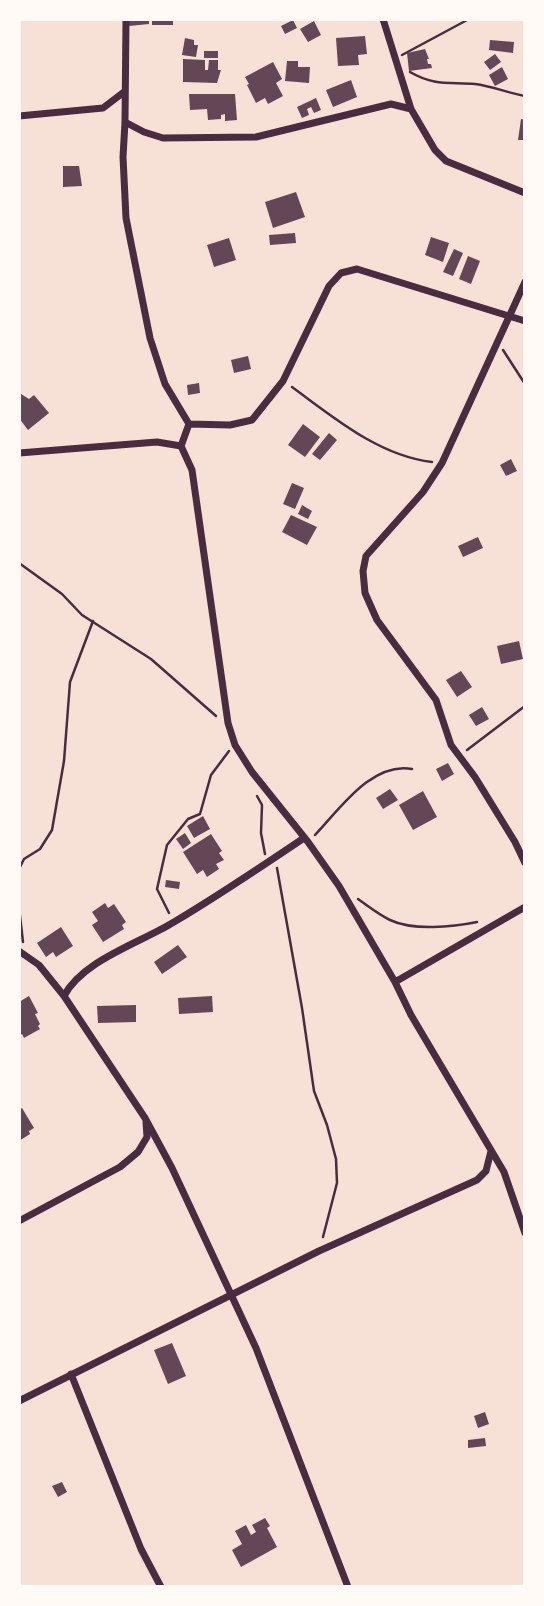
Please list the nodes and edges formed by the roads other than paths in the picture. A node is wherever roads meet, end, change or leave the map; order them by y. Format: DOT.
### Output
graph roads {
  1 [pos="126,19"];
  2 [pos="383,19"];
  3 [pos="124,92"];
  4 [pos="411,109"];
  5 [pos="19,116"];
  6 [pos="125,122"];
  7 [pos="525,192"];
  8 [pos="525,282"];
  9 [pos="509,316"];
  10 [pos="525,321"];
  11 [pos="189,424"];
  12 [pos="181,446"];
  13 [pos="19,453"];
  14 [pos="306,840"];
  15 [pos="525,863"];
  16 [pos="525,907"];
  17 [pos="22,952"];
  18 [pos="396,982"];
  19 [pos="64,996"];
  20 [pos="145,1118"];
  21 [pos="491,1150"];
  22 [pos="19,1221"];
  23 [pos="525,1233"];
  24 [pos="232,1295"];
  25 [pos="71,1374"];
  26 [pos="19,1401"];
  27 [pos="160,1587"];
  28 [pos="348,1587"];
  1 -- 3 [label="street"];
  2 -- 4 [label="street"];
  3 -- 5 [label="street"];
  3 -- 6 [label="street"];
  4 -- 6 [label="street"];
  4 -- 7 [label="street"];
  6 -- 11 [label="street"];
  8 -- 9 [label="street"];
  9 -- 10 [label="street"];
  9 -- 11 [label="street"];
  9 -- 15 [label="street"];
  11 -- 12 [label="street"];
  12 -- 13 [label="street"];
  12 -- 14 [label="street"];
  14 -- 18 [label="street"];
  14 -- 19 [label="street"];
  16 -- 18 [label="street"];
  17 -- 19 [label="street"];
  18 -- 21 [label="street"];
  19 -- 20 [label="street"];
  20 -- 22 [label="street"];
  20 -- 24 [label="street"];
  21 -- 23 [label="street"];
  21 -- 24 [label="street"];
  24 -- 25 [label="street"];
  24 -- 28 [label="street"];
  25 -- 26 [label="street"];
  25 -- 27 [label="street"];
}
